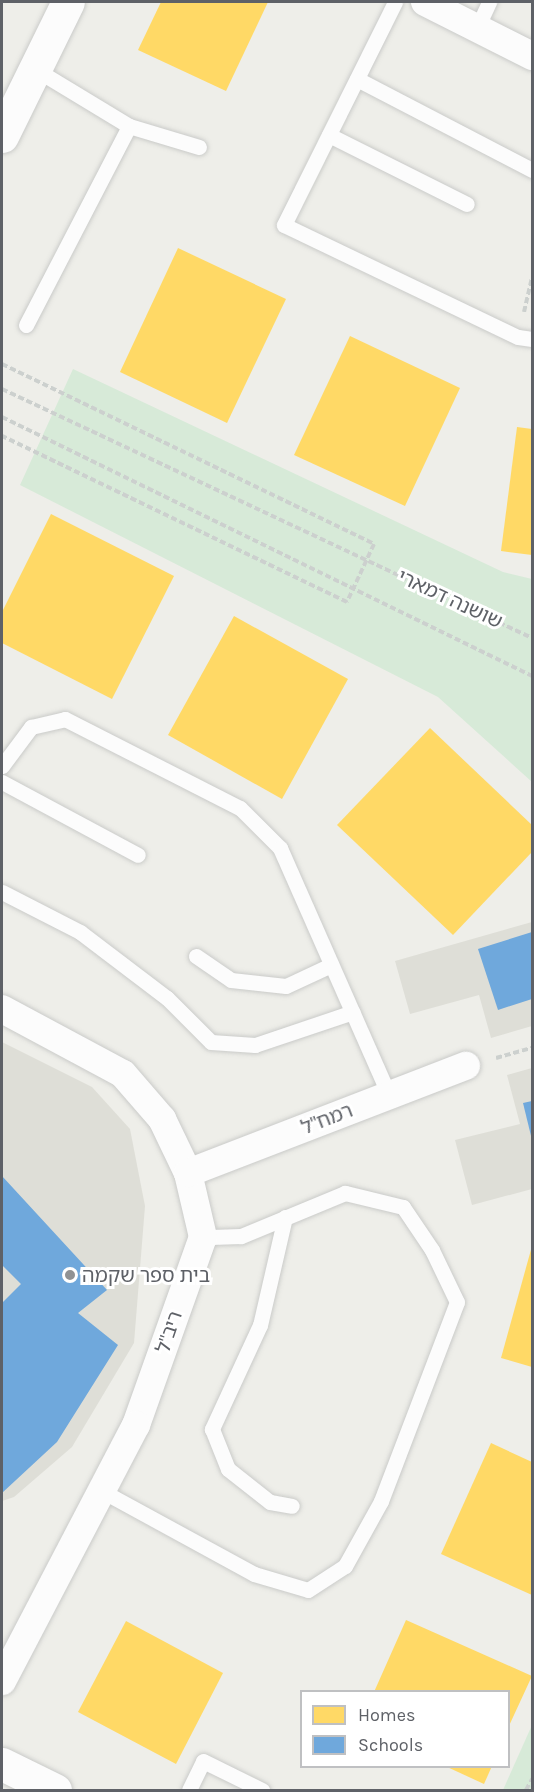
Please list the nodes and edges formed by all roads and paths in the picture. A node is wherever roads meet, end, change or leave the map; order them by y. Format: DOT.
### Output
graph roads {
  1 [pos="69,2"];
  2 [pos="395,2"];
  3 [pos="425,2"];
  4 [pos="489,2"];
  5 [pos="477,28"];
  6 [pos="532,56"];
  7 [pos="35,69"];
  8 [pos="357,79"];
  9 [pos="129,126"];
  10 [pos="2,135"];
  11 [pos="329,135"];
  12 [pos="199,147"];
  13 [pos="532,170"];
  14 [pos="467,204"];
  15 [pos="532,278"];
  16 [pos="26,325"];
  17 [pos="525,338"];
  18 [pos="2,364"];
  19 [pos="2,388"];
  20 [pos="2,417"];
  21 [pos="2,436"];
  22 [pos="367,560"];
  23 [pos="352,588"];
  24 [pos="532,638"];
  25 [pos="532,676"];
  26 [pos="2,766"];
  27 [pos="2,782"];
  28 [pos="138,855"];
  29 [pos="2,892"];
  30 [pos="196,956"];
  31 [pos="332,965"];
  32 [pos="2,1010"];
  33 [pos="353,1012"];
  34 [pos="466,1066"];
  35 [pos="389,1095"];
  36 [pos="188,1173"];
  37 [pos="285,1217"];
  38 [pos="203,1237"];
  39 [pos="102,1491"];
  40 [pos="292,1506"];
  41 [pos="2,1681"];
  42 [pos="2,1764"];
  43 [pos="532,1779"];
  44 [pos="55,1791"];
  45 [pos="189,1791"];
  46 [pos="262,1791"];
  47 [pos="526,1791"];
  1 -- 7 [label="street"];
  2 -- 8 [label="lane"];
  3 -- 5 [label="street"];
  4 -- 5 [label="lane"];
  5 -- 6 [label="street"];
  7 -- 9 [label="lane"];
  7 -- 10 [label="street"];
  8 -- 11 [label="lane"];
  8 -- 13 [label="lane"];
  9 -- 12 [label="lane"];
  9 -- 16 [label="lane"];
  11 -- 14 [label="lane"];
  11 -- 17 [label="lane"];
  15 -- 17 [label="path"];
  18 -- 22 [label="path"];
  19 -- 22 [label="path, שושנה דמארי"];
  20 -- 23 [label="path"];
  21 -- 23 [label="path"];
  22 -- 23 [label="path"];
  22 -- 24 [label="path, שושנה דמארי"];
  23 -- 25 [label="path"];
  26 -- 31 [label="lane"];
  27 -- 28 [label="lane"];
  29 -- 33 [label="lane"];
  30 -- 31 [label="lane"];
  31 -- 33 [label="lane"];
  32 -- 36 [label="street"];
  33 -- 35 [label="lane"];
  34 -- 35 [label="street, רמח\"ל"];
  35 -- 36 [label="street, רמח\"ל"];
  36 -- 38 [label="street"];
  37 -- 38 [label="lane"];
  37 -- 39 [label="lane"];
  37 -- 40 [label="lane"];
  38 -- 39 [label="street, ריב\"ל"];
  39 -- 41 [label="street, ריב\"ל"];
  42 -- 44 [label="street"];
  43 -- 47 [label="path"];
  45 -- 46 [label="lane"];
}
